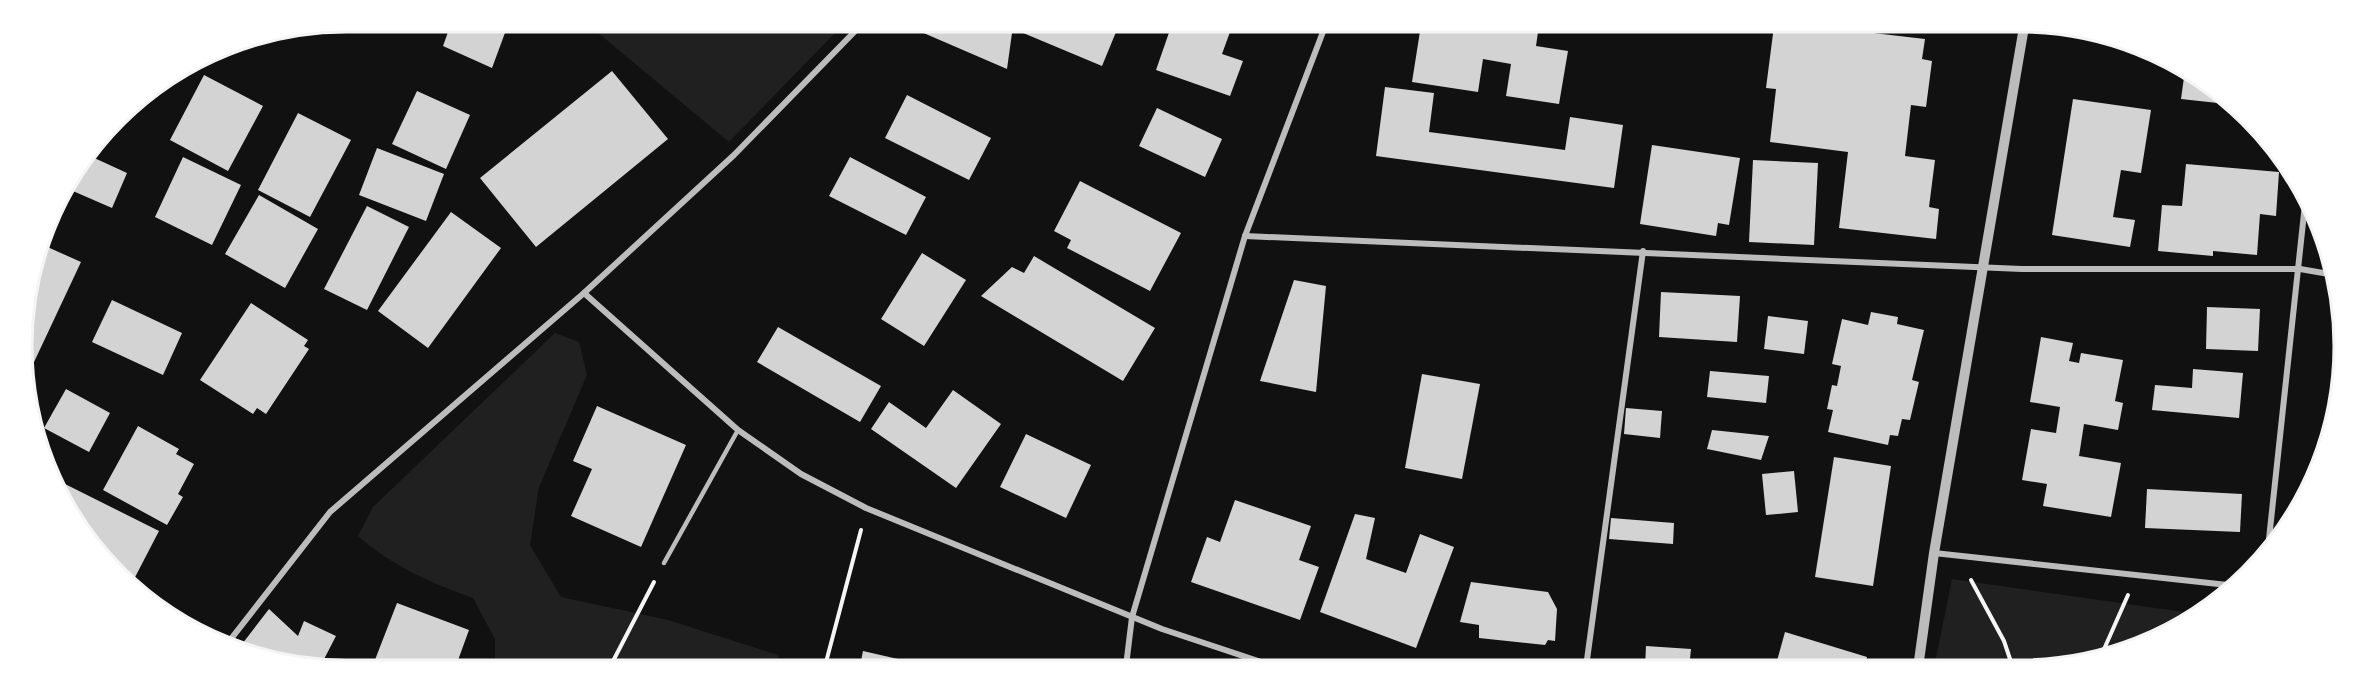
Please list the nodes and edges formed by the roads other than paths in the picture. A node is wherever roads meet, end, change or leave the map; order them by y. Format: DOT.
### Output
graph roads {
  1 [pos="854,32"];
  2 [pos="1323,32"];
  3 [pos="2023,32"];
  4 [pos="2304,214"];
  5 [pos="1245,236"];
  6 [pos="1643,251"];
  7 [pos="1984,267"];
  8 [pos="2300,269"];
  9 [pos="2325,273"];
  10 [pos="584,293"];
  11 [pos="738,430"];
  12 [pos="2269,537"];
  13 [pos="1935,553"];
  14 [pos="664,563"];
  15 [pos="2223,584"];
  16 [pos="1132,617"];
  17 [pos="231,639"];
  18 [pos="1127,660"];
  19 [pos="1256,660"];
  20 [pos="1587,660"];
  21 [pos="1919,660"];
  1 -- 10 [label="street"];
  2 -- 5 [label="street"];
  3 -- 7 [label="street"];
  4 -- 8 [label="street"];
  5 -- 6 [label="street"];
  5 -- 16 [label="street"];
  6 -- 7 [label="street"];
  6 -- 20 [label="street"];
  7 -- 8 [label="street"];
  7 -- 13 [label="street"];
  8 -- 9 [label="street"];
  8 -- 12 [label="street"];
  10 -- 11 [label="street"];
  10 -- 17 [label="street"];
  11 -- 14 [label="lane"];
  11 -- 16 [label="street"];
  13 -- 15 [label="street"];
  13 -- 21 [label="street"];
  16 -- 18 [label="street"];
  16 -- 19 [label="street"];
}
